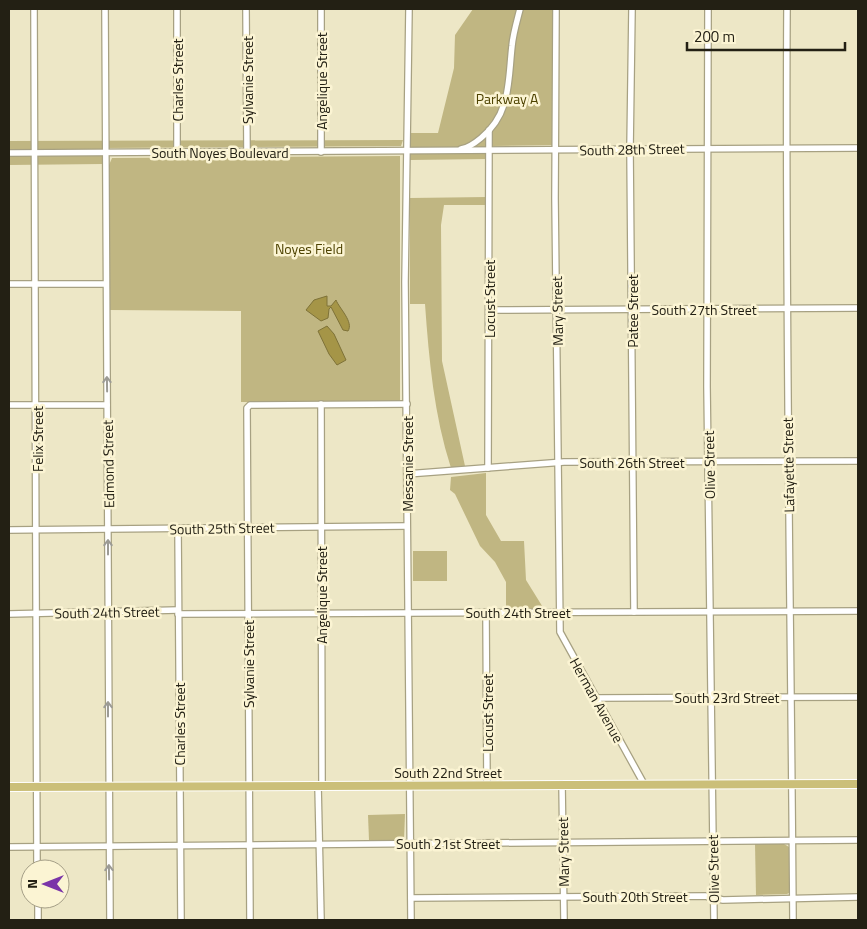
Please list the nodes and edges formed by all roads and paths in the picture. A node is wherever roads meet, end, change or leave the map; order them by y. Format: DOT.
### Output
graph roads {
  1 [pos="34,9"];
  2 [pos="105,9"];
  3 [pos="177,9"];
  4 [pos="246,9"];
  5 [pos="321,9"];
  6 [pos="408,9"];
  7 [pos="520,9"];
  8 [pos="556,9"];
  9 [pos="632,9"];
  10 [pos="708,9"];
  11 [pos="787,9"];
  12 [pos="490,130"];
  13 [pos="707,148"];
  14 [pos="786,148"];
  15 [pos="858,148"];
  16 [pos="630,149"];
  17 [pos="406,151"];
  18 [pos="454,151"];
  19 [pos="490,151"];
  20 [pos="555,151"];
  21 [pos="106,152"];
  22 [pos="177,152"];
  23 [pos="247,152"];
  24 [pos="320,152"];
  25 [pos="9,153"];
  26 [pos="34,153"];
  27 [pos="9,284"];
  28 [pos="36,284"];
  29 [pos="106,284"];
  30 [pos="858,308"];
  31 [pos="556,309"];
  32 [pos="632,309"];
  33 [pos="708,309"];
  34 [pos="787,309"];
  35 [pos="489,310"];
  36 [pos="321,404"];
  37 [pos="407,404"];
  38 [pos="9,405"];
  39 [pos="36,405"];
  40 [pos="107,405"];
  41 [pos="632,461"];
  42 [pos="709,461"];
  43 [pos="788,461"];
  44 [pos="858,461"];
  45 [pos="558,463"];
  46 [pos="488,468"];
  47 [pos="407,474"];
  48 [pos="321,526"];
  49 [pos="407,526"];
  50 [pos="248,527"];
  51 [pos="178,528"];
  52 [pos="9,530"];
  53 [pos="108,530"];
  54 [pos="36,531"];
  55 [pos="858,611"];
  56 [pos="108,612"];
  57 [pos="178,612"];
  58 [pos="486,612"];
  59 [pos="634,612"];
  60 [pos="711,612"];
  61 [pos="791,612"];
  62 [pos="248,613"];
  63 [pos="321,613"];
  64 [pos="407,613"];
  65 [pos="559,613"];
  66 [pos="9,614"];
  67 [pos="36,614"];
  68 [pos="712,697"];
  69 [pos="792,697"];
  70 [pos="858,697"];
  71 [pos="596,698"];
  72 [pos="409,784"];
  73 [pos="487,784"];
  74 [pos="562,784"];
  75 [pos="644,784"];
  76 [pos="713,784"];
  77 [pos="792,784"];
  78 [pos="858,784"];
  79 [pos="180,785"];
  80 [pos="249,785"];
  81 [pos="320,785"];
  82 [pos="109,786"];
  83 [pos="9,787"];
  84 [pos="38,787"];
  85 [pos="858,840"];
  86 [pos="713,841"];
  87 [pos="792,841"];
  88 [pos="563,842"];
  89 [pos="410,843"];
  90 [pos="319,844"];
  91 [pos="180,845"];
  92 [pos="249,845"];
  93 [pos="109,846"];
  94 [pos="9,847"];
  95 [pos="37,848"];
  96 [pos="38,859"];
  97 [pos="563,896"];
  98 [pos="858,897"];
  99 [pos="411,898"];
  100 [pos="714,898"];
  101 [pos="792,898"];
  102 [pos="110,920"];
  103 [pos="181,920"];
  104 [pos="250,920"];
  105 [pos="321,920"];
  106 [pos="411,920"];
  107 [pos="564,920"];
  108 [pos="714,920"];
  109 [pos="792,920"];
  1 -- 26 [label="street, Felix Street"];
  2 -- 21 [label="street, Edmond Street"];
  3 -- 22 [label="street, Charles Street"];
  4 -- 23 [label="street, Sylvanie Street"];
  5 -- 24 [label="street, Angelique Street"];
  6 -- 17 [label="street, Messanie Street"];
  7 -- 12 [label="street"];
  8 -- 20 [label="street, Mary Street"];
  9 -- 16 [label="street, Patee Street"];
  10 -- 13 [label="street, Olive Street"];
  11 -- 14 [label="street, Lafayette Street"];
  12 -- 18 [label="street"];
  12 -- 19 [label="street, Locust Street"];
  13 -- 14 [label="street, South 28th Street"];
  13 -- 16 [label="street, South 28th Street"];
  13 -- 33 [label="street, Olive Street"];
  14 -- 15 [label="street, South 28th Street"];
  14 -- 34 [label="street, Lafayette Street"];
  16 -- 20 [label="street, South 28th Street"];
  16 -- 32 [label="street, Patee Street"];
  17 -- 18 [label="street, South 28th Street"];
  17 -- 24 [label="street, South Noyes Boulevard"];
  17 -- 37 [label="street, Messanie Street"];
  18 -- 19 [label="street, South 28th Street"];
  19 -- 20 [label="street, South 28th Street"];
  19 -- 35 [label="street, Locust Street"];
  20 -- 31 [label="street, Mary Street"];
  21 -- 22 [label="street, South Noyes Boulevard"];
  21 -- 26 [label="street, South Noyes Boulevard"];
  21 -- 29 [label="street, Edmond Street"];
  22 -- 23 [label="street, South Noyes Boulevard"];
  23 -- 24 [label="street, South Noyes Boulevard"];
  25 -- 26 [label="street, South Noyes Boulevard"];
  26 -- 28 [label="street, Felix Street"];
  27 -- 28 [label="street"];
  28 -- 29 [label="street"];
  28 -- 39 [label="street, Felix Street"];
  40 -- 29 [label="street, Edmond Street, one-way"];
  30 -- 34 [label="street, South 27th Street"];
  31 -- 32 [label="street, South 27th Street"];
  31 -- 35 [label="street, South 27th Street"];
  31 -- 45 [label="street, Mary Street"];
  32 -- 33 [label="street, South 27th Street"];
  32 -- 41 [label="street, Patee Street"];
  33 -- 34 [label="street, South 27th Street"];
  33 -- 42 [label="street, Olive Street"];
  34 -- 43 [label="street, Lafayette Street"];
  35 -- 46 [label="street, Locust Street"];
  36 -- 37 [label="street"];
  36 -- 48 [label="street, Angelique Street"];
  36 -- 50 [label="street, Sylvanie Street"];
  37 -- 47 [label="street, Messanie Street"];
  38 -- 39 [label="street"];
  39 -- 40 [label="street"];
  39 -- 54 [label="street, Felix Street"];
  40 -- 53 [label="street, Edmond Street"];
  41 -- 42 [label="street, South 26th Street"];
  41 -- 45 [label="street, South 26th Street"];
  41 -- 59 [label="street, Patee Street"];
  42 -- 43 [label="street, South 26th Street"];
  42 -- 60 [label="street, Olive Street"];
  43 -- 44 [label="street, South 26th Street"];
  43 -- 61 [label="street, Lafayette Street"];
  45 -- 46 [label="street, South 26th Street"];
  45 -- 65 [label="street, Mary Street"];
  46 -- 47 [label="street, South 26th Street"];
  47 -- 49 [label="street, Messanie Street"];
  48 -- 49 [label="street, South 25th Street"];
  48 -- 50 [label="street, South 25th Street"];
  48 -- 63 [label="street, Angelique Street"];
  49 -- 64 [label="street, Messanie Street"];
  50 -- 51 [label="street, South 25th Street"];
  50 -- 62 [label="street, Sylvanie Street"];
  51 -- 53 [label="street, South 25th Street"];
  51 -- 57 [label="street, Charles Street"];
  52 -- 54 [label="street, South 25th Street"];
  53 -- 54 [label="street, South 25th Street"];
  56 -- 53 [label="street, Edmond Street, one-way"];
  54 -- 67 [label="street, Felix Street"];
  55 -- 61 [label="street, South 24th Street"];
  56 -- 57 [label="street, South 24th Street"];
  56 -- 67 [label="street, South 24th Street"];
  82 -- 56 [label="street, Edmond Street, one-way"];
  57 -- 62 [label="street, South 24th Street"];
  57 -- 79 [label="street, Charles Street"];
  58 -- 64 [label="street, South 24th Street"];
  58 -- 65 [label="street, South 24th Street"];
  58 -- 73 [label="street, Locust Street"];
  59 -- 60 [label="street, South 24th Street"];
  59 -- 65 [label="street, South 24th Street"];
  60 -- 61 [label="street, South 24th Street"];
  60 -- 68 [label="street, Olive Street"];
  61 -- 69 [label="street, Lafayette Street"];
  62 -- 63 [label="street, South 24th Street"];
  62 -- 80 [label="street, Sylvanie Street"];
  63 -- 64 [label="street, South 24th Street"];
  63 -- 81 [label="street, Angelique Street"];
  64 -- 72 [label="street, Messanie Street"];
  65 -- 71 [label="street, Herman Avenue"];
  66 -- 67 [label="street, South 24th Street"];
  67 -- 84 [label="street, Felix Street"];
  68 -- 69 [label="street, South 23rd Street"];
  68 -- 71 [label="street, South 23rd Street"];
  68 -- 76 [label="street, Olive Street"];
  69 -- 70 [label="street, South 23rd Street"];
  69 -- 77 [label="street, Lafayette Street"];
  71 -- 75 [label="street, Herman Avenue"];
  72 -- 73 [label="main road, South 22nd Street"];
  72 -- 81 [label="main road, South 22nd Street"];
  72 -- 89 [label="street, Messanie Street"];
  73 -- 74 [label="main road, South 22nd Street"];
  74 -- 75 [label="main road, South 22nd Street"];
  74 -- 88 [label="street, Mary Street"];
  75 -- 76 [label="main road, South 22nd Street"];
  76 -- 77 [label="main road, South 22nd Street"];
  76 -- 86 [label="street, Olive Street"];
  77 -- 78 [label="main road, South 22nd Street"];
  77 -- 87 [label="street, Lafayette Street"];
  79 -- 80 [label="main road, South 22nd Street"];
  79 -- 82 [label="main road, South 22nd Street"];
  79 -- 91 [label="street, Charles Street"];
  80 -- 81 [label="main road, South 22nd Street"];
  80 -- 92 [label="street, Sylvanie Street"];
  81 -- 90 [label="street, Angelique Street"];
  82 -- 84 [label="main road, South 22nd Street"];
  82 -- 93 [label="street, Edmond Street"];
  83 -- 84 [label="main road, South 22nd Street"];
  84 -- 95 [label="street, Felix Street"];
  85 -- 87 [label="street, South 21st Street"];
  86 -- 87 [label="street, South 21st Street"];
  86 -- 88 [label="street, South 21st Street"];
  86 -- 100 [label="street, Olive Street"];
  87 -- 101 [label="street, Lafayette Street"];
  88 -- 89 [label="street, South 21st Street"];
  88 -- 97 [label="street, Mary Street"];
  89 -- 90 [label="street, South 21st Street"];
  89 -- 99 [label="street, Messanie Street"];
  90 -- 92 [label="street, South 21st Street"];
  90 -- 105 [label="street, Angelique Street"];
  91 -- 92 [label="street, South 21st Street"];
  91 -- 93 [label="street, South 21st Street"];
  91 -- 103 [label="street, Charles Street"];
  92 -- 104 [label="street, Sylvanie Street"];
  93 -- 95 [label="street, South 21st Street"];
  102 -- 93 [label="street, Edmond Street, one-way"];
  94 -- 95 [label="street, South 21st Street"];
  95 -- 96 [label="street, Felix Street"];
  97 -- 99 [label="street, South 20th Street"];
  97 -- 100 [label="street, South 20th Street"];
  97 -- 107 [label="street, Mary Street"];
  98 -- 101 [label="street, South 20th Street"];
  99 -- 106 [label="street, Messanie Street"];
  100 -- 101 [label="street, South 20th Street"];
  100 -- 108 [label="street, Olive Street"];
  101 -- 109 [label="street, Lafayette Street"];
}
